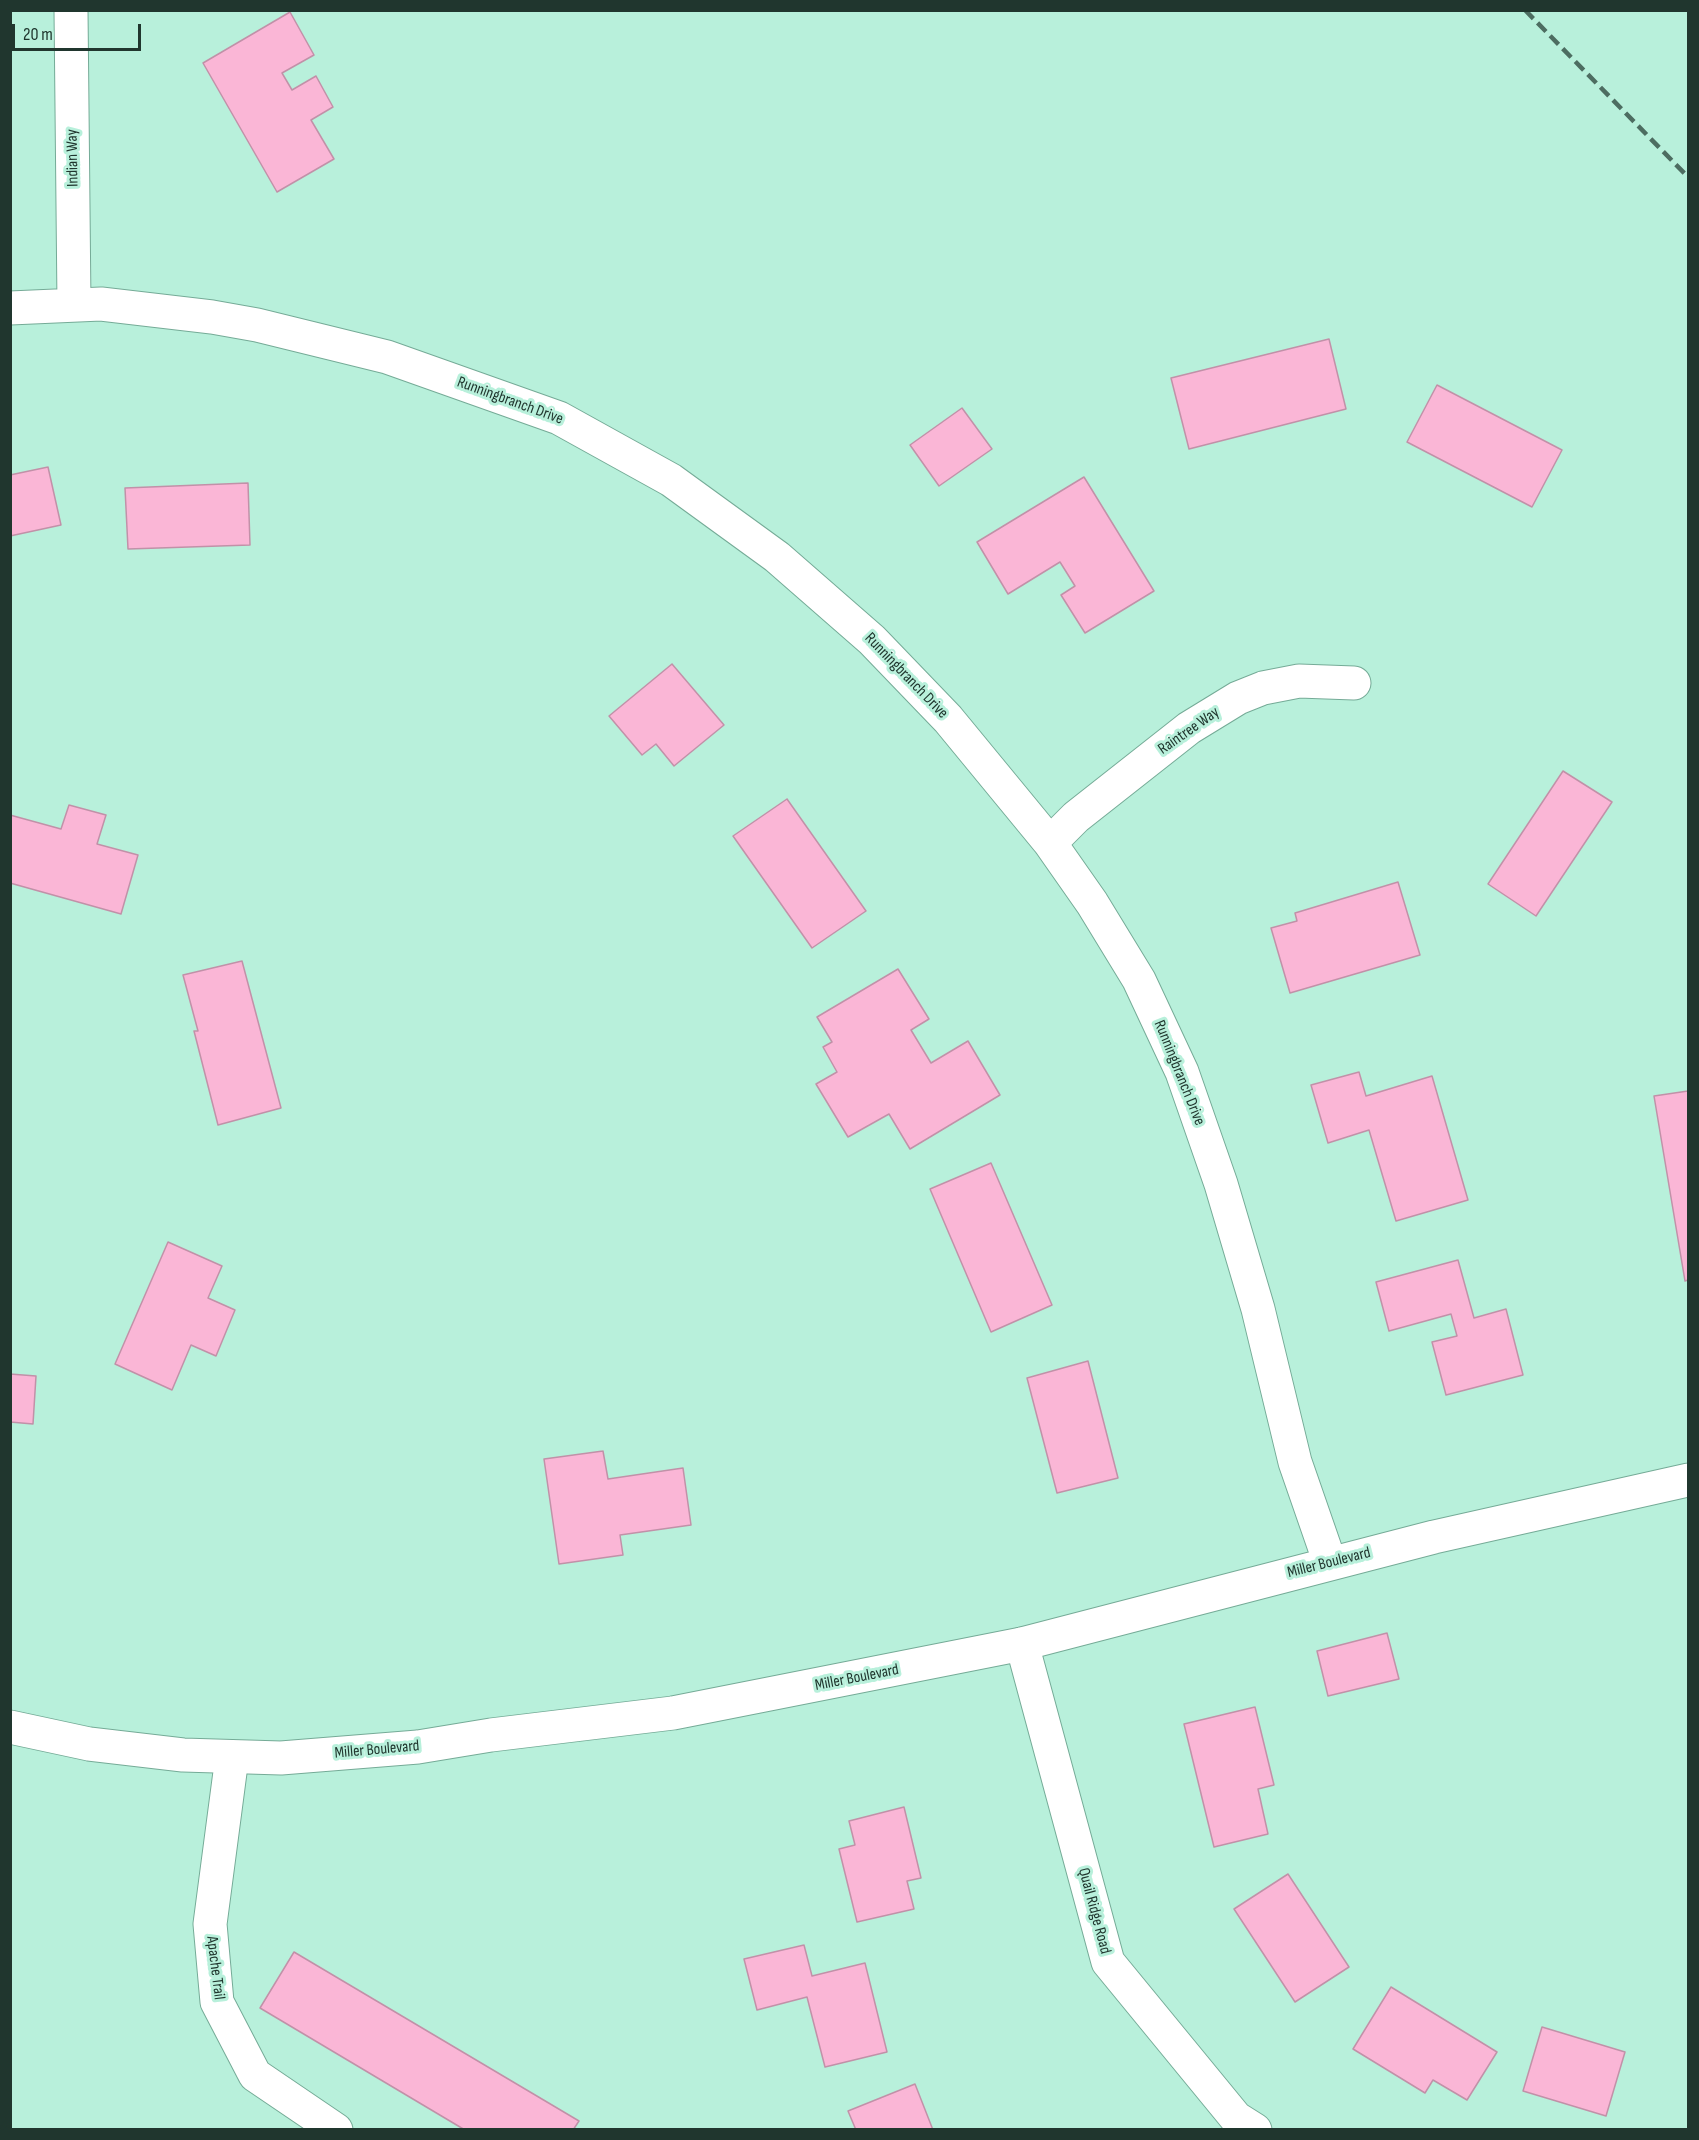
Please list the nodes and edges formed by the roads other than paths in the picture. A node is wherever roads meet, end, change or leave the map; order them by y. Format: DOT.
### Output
graph roads {
  1 [pos="71,10"];
  2 [pos="74,305"];
  3 [pos="10,308"];
  4 [pos="1354,683"];
  5 [pos="1050,843"];
  6 [pos="1689,1480"];
  7 [pos="1330,1563"];
  8 [pos="1022,1644"];
  9 [pos="10,1727"];
  10 [pos="232,1757"];
  11 [pos="336,2130"];
  12 [pos="1256,2130"];
  1 -- 2 [label="street, Indian Way"];
  2 -- 3 [label="street, Runningbranch Drive"];
  2 -- 5 [label="street, Runningbranch Drive"];
  4 -- 5 [label="street, Raintree Way"];
  5 -- 7 [label="street, Runningbranch Drive"];
  6 -- 7 [label="street, Miller Boulevard"];
  7 -- 8 [label="street, Miller Boulevard"];
  8 -- 10 [label="street, Miller Boulevard"];
  8 -- 12 [label="street, Quail Ridge Road"];
  9 -- 10 [label="street, Miller Boulevard"];
  10 -- 11 [label="street, Apache Trail"];
}
